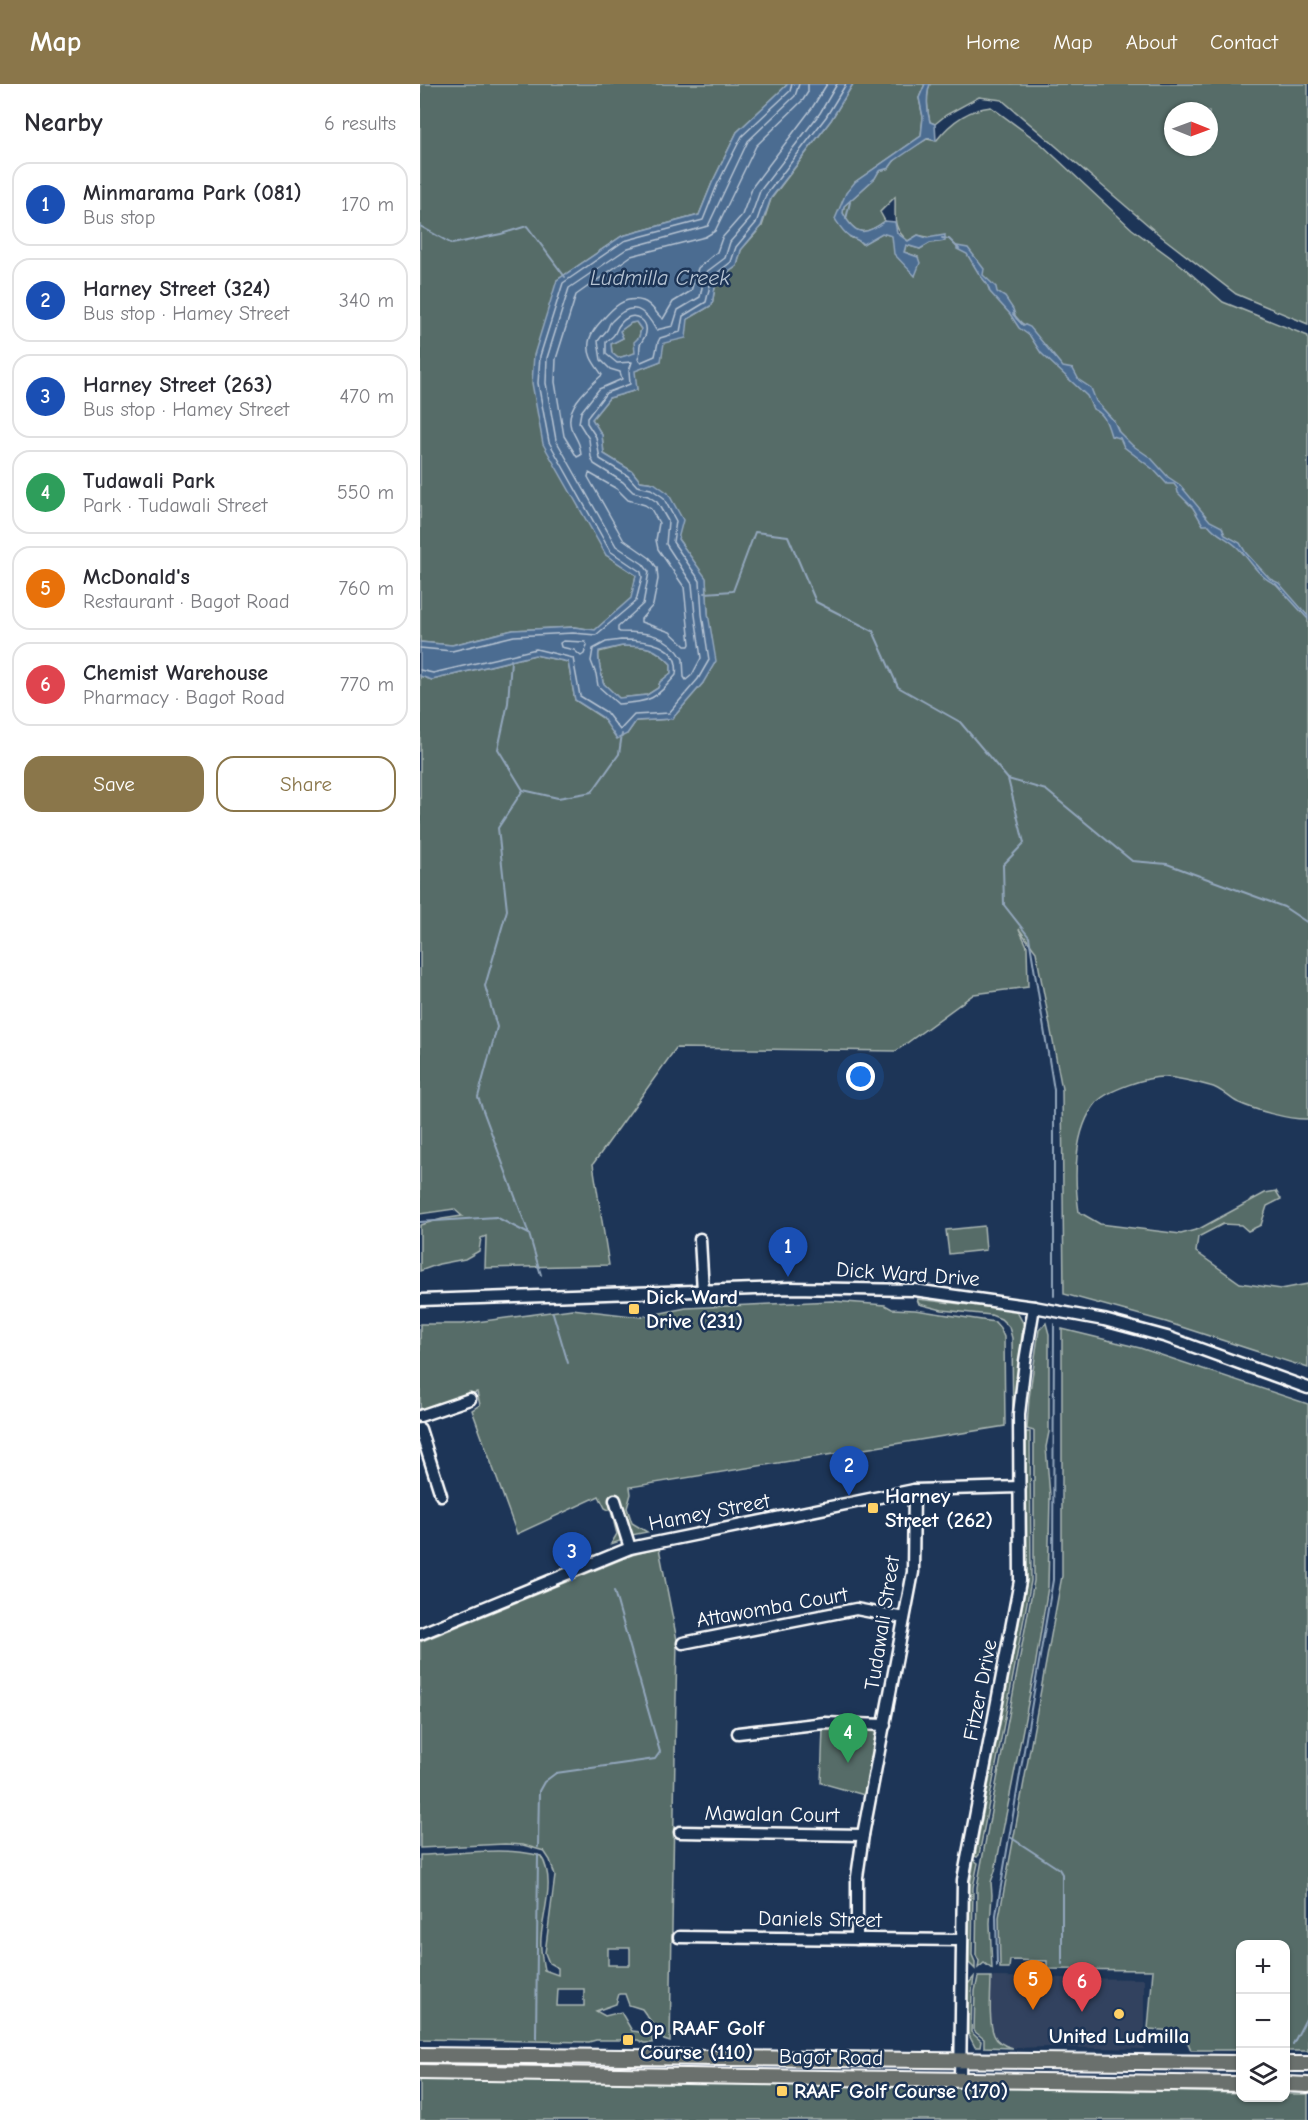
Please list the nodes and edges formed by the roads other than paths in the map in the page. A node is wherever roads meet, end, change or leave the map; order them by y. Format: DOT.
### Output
graph roads {
  1 [pos="700,1239"];
  2 [pos="703,1291"];
  3 [pos="420,1300"];
  4 [pos="1034,1307"];
  5 [pos="1308,1388"];
  6 [pos="470,1399"];
  7 [pos="420,1416"];
  8 [pos="420,1429"];
  9 [pos="1020,1487"];
  10 [pos="914,1490"];
  11 [pos="441,1495"];
  12 [pos="615,1500"];
  13 [pos="630,1548"];
  14 [pos="904,1617"];
  15 [pos="420,1634"];
  16 [pos="683,1643"];
  17 [pos="885,1725"];
  18 [pos="738,1733"];
  19 [pos="680,1832"];
  20 [pos="863,1835"];
  21 [pos="679,1937"];
  22 [pos="857,1939"];
  23 [pos="961,1940"];
  24 [pos="420,2055"];
  25 [pos="960,2059"];
  26 [pos="1236,2063"];
  27 [pos="1290,2064"];
  28 [pos="1308,2064"];
  29 [pos="420,2072"];
  30 [pos="960,2080"];
  31 [pos="1236,2084"];
  32 [pos="1290,2084"];
  33 [pos="1308,2085"];
  1 -- 2 [label="street"];
  2 -- 3 [label="street, Dick Ward Drive"];
  2 -- 4 [label="street, Dick Ward Drive"];
  4 -- 5 [label="street, Dick Ward Drive"];
  4 -- 9 [label="street, Fitzer Drive"];
  6 -- 7 [label="street"];
  8 -- 11 [label="street"];
  9 -- 10 [label="street, Hamey Street"];
  9 -- 23 [label="street, Fitzer Drive"];
  10 -- 13 [label="street, Hamey Street"];
  10 -- 14 [label="street, Tudawali Street"];
  12 -- 13 [label="street"];
  13 -- 15 [label="street, Hamey Street"];
  14 -- 16 [label="street, Attawomba Court"];
  14 -- 17 [label="street, Tudawali Street"];
  17 -- 18 [label="street"];
  17 -- 20 [label="street, Tudawali Street"];
  19 -- 20 [label="street, Mawalan Court"];
  20 -- 22 [label="street, Tudawali Street"];
  21 -- 22 [label="street, Daniels Street"];
  22 -- 23 [label="street, Daniels Street"];
  23 -- 25 [label="street, Fitzer Drive"];
  24 -- 25 [label="main road, Bagot Road"];
  25 -- 26 [label="main road, Bagot Road"];
  25 -- 30 [label="street, Fitzer Drive"];
  27 -- 28 [label="main road"];
  29 -- 30 [label="main road, Bagot Road"];
  30 -- 31 [label="main road, Bagot Road"];
  32 -- 33 [label="main road"];
}
